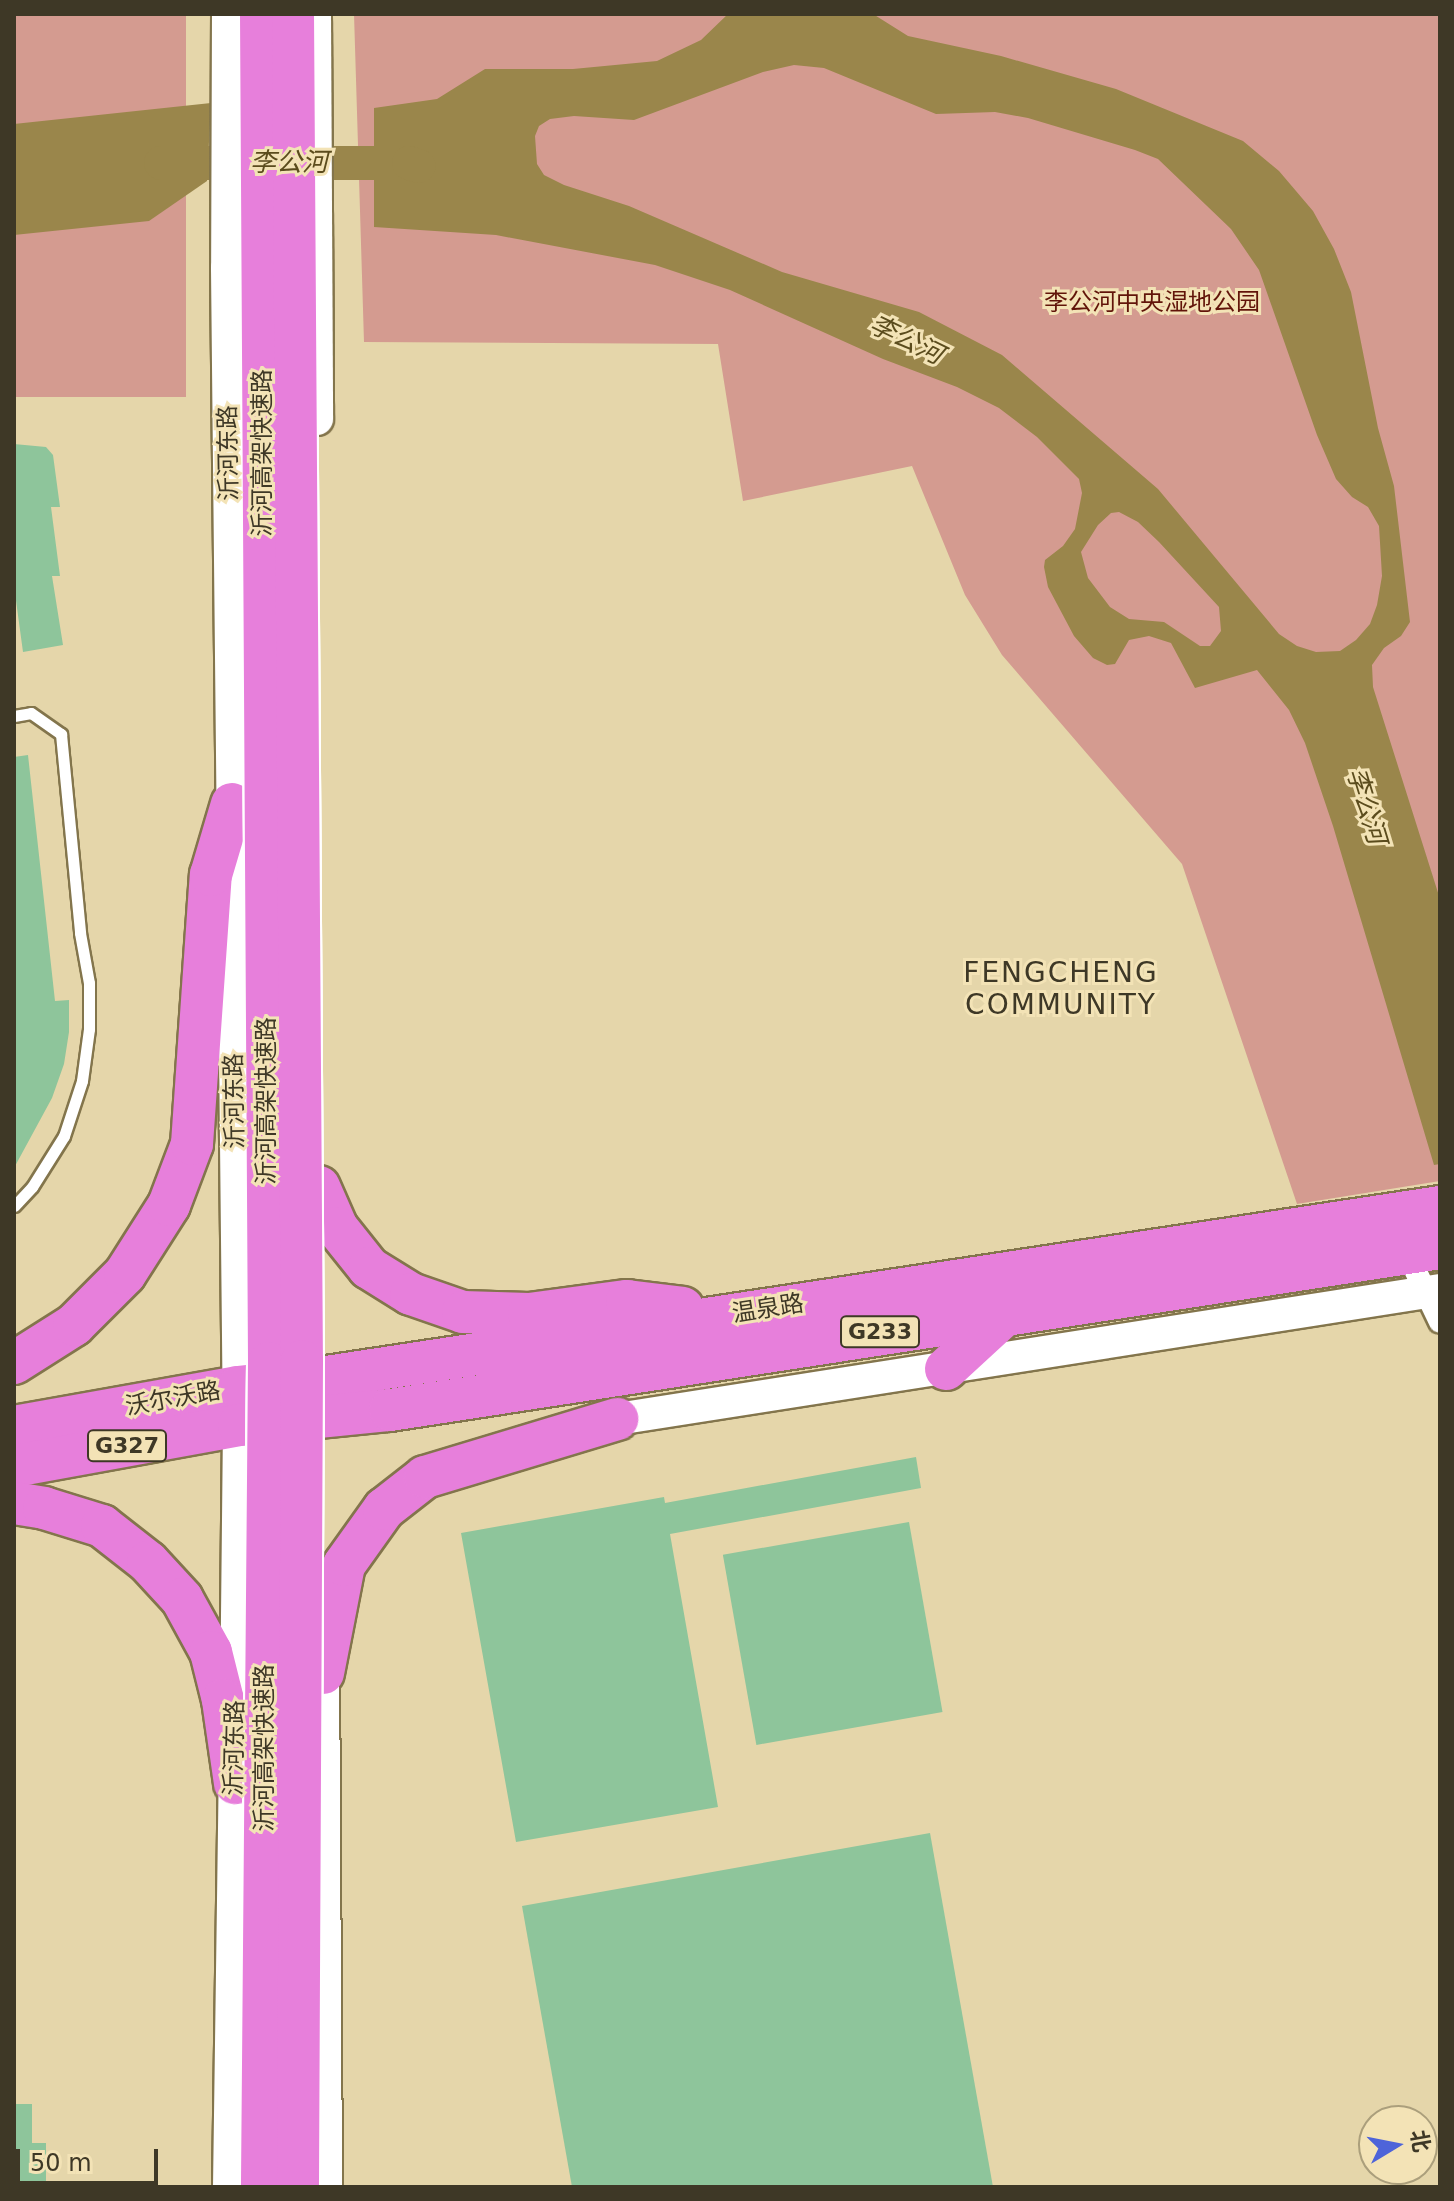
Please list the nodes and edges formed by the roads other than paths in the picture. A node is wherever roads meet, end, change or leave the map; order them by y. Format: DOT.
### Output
graph roads {
  1 [pos="206,14"];
  2 [pos="228,14"];
  3 [pos="261,14"];
  4 [pos="293,14"];
  5 [pos="315,14"];
  6 [pos="217,57"];
  7 [pos="216,273"];
  8 [pos="14,716"];
  9 [pos="232,804"];
  10 [pos="211,875"];
  11 [pos="200,1043"];
  12 [pos="236,1159"];
  13 [pos="319,1187"];
  14 [pos="14,1206"];
  15 [pos="1429,1229"];
  16 [pos="1433,1291"];
  17 [pos="1007,1313"];
  18 [pos="529,1314"];
  19 [pos="731,1315"];
  20 [pos="1440,1322"];
  21 [pos="463,1356"];
  22 [pos="14,1363"];
  23 [pos="946,1369"];
  24 [pos="320,1398"];
  25 [pos="239,1406"];
  26 [pos="390,1410"];
  27 [pos="617,1419"];
  28 [pos="14,1427"];
  29 [pos="14,1466"];
  30 [pos="14,1503"];
  31 [pos="323,1673"];
  32 [pos="235,1783"];
  33 [pos="229,2187"];
  34 [pos="262,2187"];
  35 [pos="298,2187"];
  36 [pos="326,2187"];
  1 -- 6 [label="main road"];
  2 -- 6 [label="main road, 沂河东路"];
  3 -- 34 [label="highway, 沂河高架快速路, bridge"];
  4 -- 35 [label="highway, 沂河高架快速路, bridge"];
  5 -- 13 [label="main road"];
  6 -- 7 [label="main road, 沂河东路"];
  7 -- 9 [label="main road, 沂河东路"];
  7 -- 10 [label="main road"];
  8 -- 14 [label="lane"];
  9 -- 10 [label="highway"];
  9 -- 12 [label="main road, 沂河东路"];
  10 -- 11 [label="highway"];
  11 -- 12 [label="main road"];
  11 -- 22 [label="highway"];
  12 -- 25 [label="main road, 沂河东路"];
  13 -- 18 [label="highway"];
  13 -- 24 [label="main road"];
  15 -- 16 [label="street"];
  15 -- 17 [label="highway, 温泉路 / G233"];
  15 -- 19 [label="highway, 温泉路 / G233"];
  16 -- 20 [label="street"];
  16 -- 23 [label="main road"];
  17 -- 23 [label="highway"];
  17 -- 26 [label="highway, 温泉路 / G233"];
  18 -- 19 [label="highway"];
  18 -- 21 [label="highway"];
  19 -- 21 [label="highway, 温泉路 / G233"];
  21 -- 24 [label="highway, 温泉路 / G233"];
  23 -- 27 [label="main road"];
  24 -- 25 [label="highway, 温泉路 / G233"];
  24 -- 26 [label="highway, 温泉路 / G233"];
  24 -- 31 [label="main road"];
  25 -- 28 [label="highway, 沃尔沃路 / G327"];
  25 -- 29 [label="highway, 沃尔沃路 / G327"];
  25 -- 32 [label="main road, 沂河东路"];
  26 -- 27 [label="highway"];
  27 -- 31 [label="highway"];
  30 -- 32 [label="highway"];
  31 -- 36 [label="main road"];
  32 -- 33 [label="main road, 沂河东路"];
}
